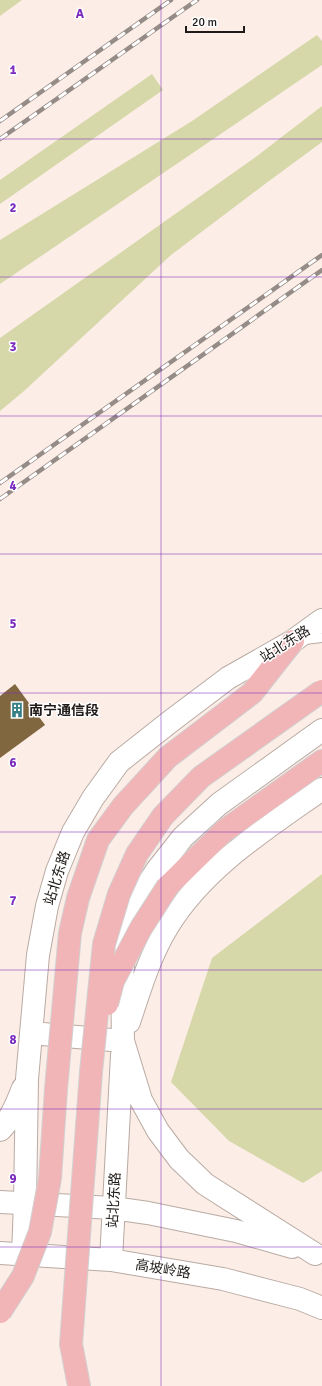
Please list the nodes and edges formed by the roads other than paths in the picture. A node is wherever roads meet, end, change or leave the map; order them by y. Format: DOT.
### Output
graph roads {
  1 [pos="322,620"];
  2 [pos="322,638"];
  3 [pos="293,641"];
  4 [pos="322,691"];
  5 [pos="322,730"];
  6 [pos="322,761"];
  7 [pos="322,789"];
  8 [pos="31,1033"];
  9 [pos="122,1041"];
  10 [pos="91,1072"];
  11 [pos="27,1079"];
  12 [pos="0,1130"];
  13 [pos="0,1202"];
  14 [pos="25,1204"];
  15 [pos="113,1208"];
  16 [pos="0,1253"];
  17 [pos="23,1255"];
  18 [pos="319,1255"];
  19 [pos="110,1260"];
  20 [pos="322,1308"];
  21 [pos="0,1312"];
  22 [pos="71,1344"];
  23 [pos="65,1386"];
  24 [pos="79,1386"];
  1 -- 3 [label="street, 站北东路"];
  2 -- 3 [label="lane"];
  3 -- 8 [label="street, 站北东路"];
  3 -- 21 [label="highway, bridge"];
  4 -- 10 [label="highway, bridge"];
  5 -- 9 [label="street"];
  6 -- 10 [label="highway, bridge"];
  7 -- 9 [label="street, 站北东路"];
  8 -- 9 [label="street"];
  8 -- 11 [label="street, 站北东路"];
  9 -- 15 [label="street, 站北东路"];
  9 -- 18 [label="street"];
  10 -- 22 [label="highway, bridge"];
  11 -- 12 [label="street"];
  11 -- 14 [label="street, 站北东路"];
  13 -- 14 [label="street"];
  14 -- 15 [label="street"];
  14 -- 17 [label="street, 站北东路"];
  15 -- 18 [label="street"];
  15 -- 19 [label="street, 站北东路"];
  16 -- 17 [label="street, 高坡岭路"];
  17 -- 19 [label="street, 高坡岭路"];
  19 -- 20 [label="street, 高坡岭路"];
  22 -- 23 [label="highway"];
  22 -- 24 [label="highway"];
}
